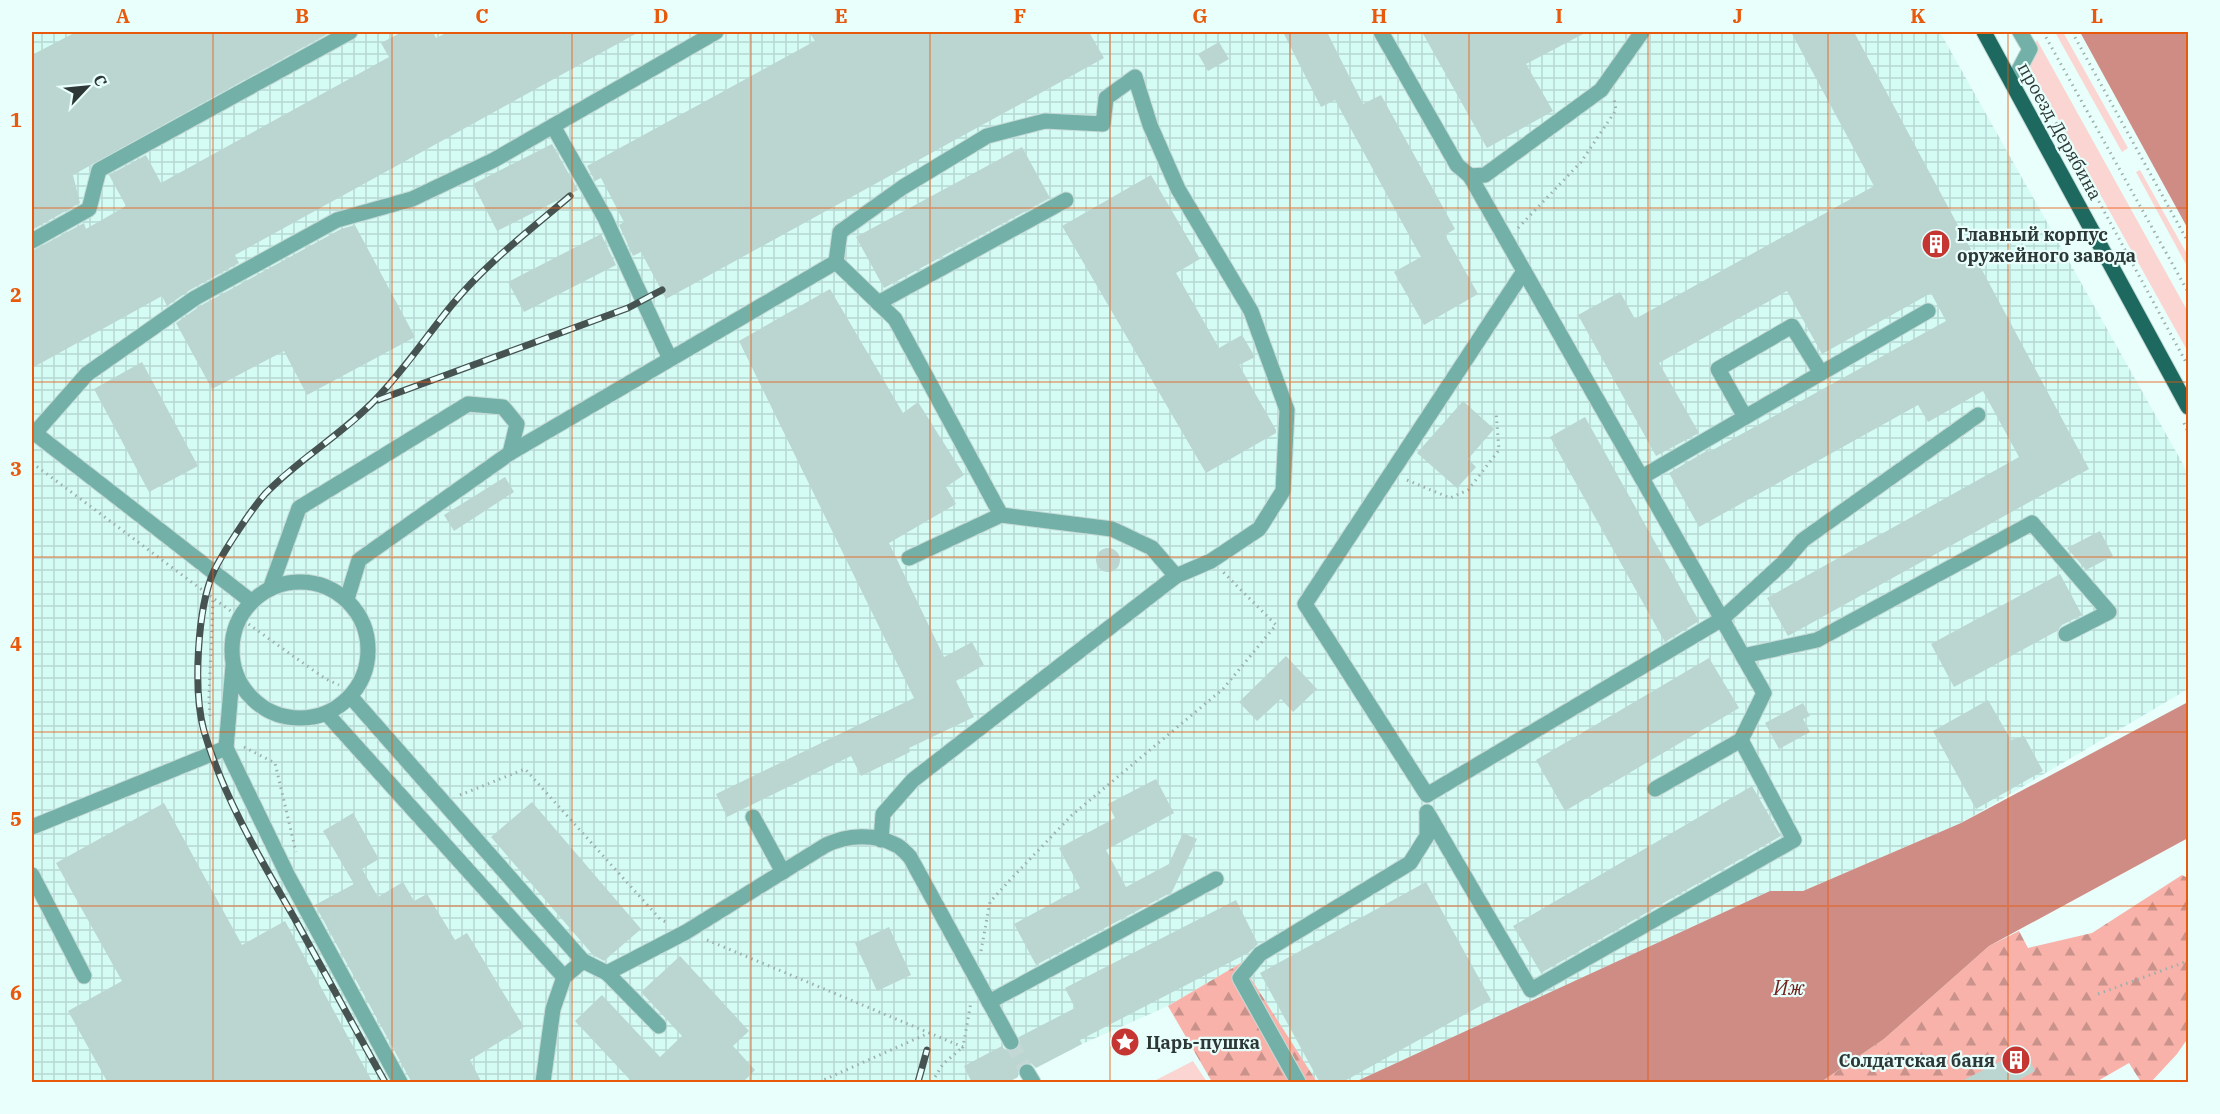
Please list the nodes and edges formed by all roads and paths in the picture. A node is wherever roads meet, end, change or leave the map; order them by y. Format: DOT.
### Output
graph roads {
  1 [pos="350,32"];
  2 [pos="716,32"];
  3 [pos="1383,32"];
  4 [pos="1642,32"];
  5 [pos="1984,32"];
  6 [pos="2020,32"];
  7 [pos="2043,32"];
  8 [pos="2072,32"];
  9 [pos="2023,62"];
  10 [pos="1610,77"];
  11 [pos="2012,83"];
  12 [pos="553,126"];
  13 [pos="1470,176"];
  14 [pos="1066,200"];
  15 [pos="1506,240"];
  16 [pos="32,241"];
  17 [pos="2188,242"];
  18 [pos="836,262"];
  19 [pos="1524,271"];
  20 [pos="2188,292"];
  21 [pos="878,303"];
  22 [pos="1928,311"];
  23 [pos="670,359"];
  24 [pos="2188,366"];
  25 [pos="1821,373"];
  26 [pos="2188,407"];
  27 [pos="1496,411"];
  28 [pos="1978,415"];
  29 [pos="1745,417"];
  30 [pos="33,432"];
  31 [pos="510,453"];
  32 [pos="32,463"];
  33 [pos="1392,472"];
  34 [pos="1642,477"];
  35 [pos="1001,515"];
  36 [pos="909,558"];
  37 [pos="1211,561"];
  38 [pos="1176,576"];
  39 [pos="270,589"];
  40 [pos="347,599"];
  41 [pos="252,602"];
  42 [pos="238,618"];
  43 [pos="1722,619"];
  44 [pos="2066,634"];
  45 [pos="1743,656"];
  46 [pos="233,666"];
  47 [pos="352,695"];
  48 [pos="327,714"];
  49 [pos="1741,740"];
  50 [pos="226,748"];
  51 [pos="275,763"];
  52 [pos="453,788"];
  53 [pos="1655,789"];
  54 [pos="1427,795"];
  55 [pos="1427,812"];
  56 [pos="753,817"];
  57 [pos="32,827"];
  58 [pos="881,840"];
  59 [pos="296,853"];
  60 [pos="783,872"];
  61 [pos="32,874"];
  62 [pos="1216,879"];
  63 [pos="686,932"];
  64 [pos="718,934"];
  65 [pos="708,940"];
  66 [pos="583,961"];
  67 [pos="2188,961"];
  68 [pos="607,973"];
  69 [pos="84,976"];
  70 [pos="564,977"];
  71 [pos="976,977"];
  72 [pos="2098,994"];
  73 [pos="989,1002"];
  74 [pos="659,1026"];
  75 [pos="928,1033"];
  76 [pos="1011,1042"];
  77 [pos="963,1047"];
  78 [pos="400,1083"];
  79 [pos="543,1083"];
  80 [pos="819,1083"];
  81 [pos="932,1083"];
  82 [pos="1298,1083"];
  1 -- 16 [label="lane"];
  2 -- 12 [label="lane"];
  3 -- 13 [label="lane"];
  4 -- 10 [label="lane"];
  5 -- 11 [label="main road, проезд Дерябина"];
  6 -- 9 [label="lane"];
  7 -- 20 [label="path"];
  8 -- 17 [label="path"];
  9 -- 11 [label="lane"];
  9 -- 24 [label="path"];
  10 -- 13 [label="lane"];
  10 -- 15 [label="path"];
  11 -- 26 [label="main road, проезд Дерябина"];
  12 -- 23 [label="lane"];
  12 -- 30 [label="lane"];
  13 -- 15 [label="lane"];
  14 -- 21 [label="lane"];
  15 -- 19 [label="lane"];
  18 -- 21 [label="lane"];
  18 -- 23 [label="lane"];
  18 -- 37 [label="lane"];
  19 -- 33 [label="lane"];
  19 -- 34 [label="lane"];
  21 -- 35 [label="lane"];
  22 -- 25 [label="lane"];
  23 -- 31 [label="lane"];
  25 -- 29 [label="lane"];
  25 -- 29 [label="lane"];
  27 -- 33 [label="path"];
  28 -- 43 [label="lane"];
  29 -- 34 [label="lane"];
  30 -- 41 [label="lane"];
  31 -- 39 [label="lane"];
  31 -- 40 [label="lane"];
  32 -- 42 [label="path"];
  33 -- 54 [label="lane"];
  34 -- 43 [label="lane"];
  35 -- 36 [label="lane"];
  35 -- 38 [label="lane"];
  37 -- 38 [label="lane"];
  37 -- 71 [label="path"];
  38 -- 58 [label="lane"];
  39 -- 40 [label="lane"];
  39 -- 41 [label="lane"];
  40 -- 47 [label="lane"];
  41 -- 42 [label="lane"];
  42 -- 46 [label="lane"];
  42 -- 47 [label="path"];
  43 -- 45 [label="lane"];
  43 -- 54 [label="lane"];
  44 -- 45 [label="lane"];
  45 -- 49 [label="lane"];
  46 -- 48 [label="lane"];
  46 -- 50 [label="lane"];
  47 -- 48 [label="lane"];
  47 -- 66 [label="lane"];
  48 -- 70 [label="lane"];
  49 -- 53 [label="lane"];
  49 -- 55 [label="lane"];
  50 -- 57 [label="lane"];
  50 -- 78 [label="lane"];
  51 -- 59 [label="path"];
  52 -- 63 [label="path"];
  54 -- 55 [label="lane"];
  55 -- 82 [label="lane"];
  56 -- 60 [label="lane"];
  58 -- 60 [label="lane"];
  58 -- 71 [label="lane"];
  60 -- 63 [label="lane"];
  61 -- 69 [label="lane"];
  62 -- 73 [label="lane"];
  63 -- 65 [label="path"];
  63 -- 68 [label="lane"];
  64 -- 65 [label="path"];
  65 -- 75 [label="path"];
  66 -- 68 [label="lane"];
  66 -- 70 [label="lane"];
  67 -- 72 [label="path"];
  68 -- 74 [label="lane"];
  70 -- 79 [label="lane"];
  71 -- 73 [label="lane"];
  71 -- 77 [label="path"];
  73 -- 76 [label="lane"];
  75 -- 77 [label="path"];
  75 -- 80 [label="path"];
  77 -- 81 [label="path"];
}
